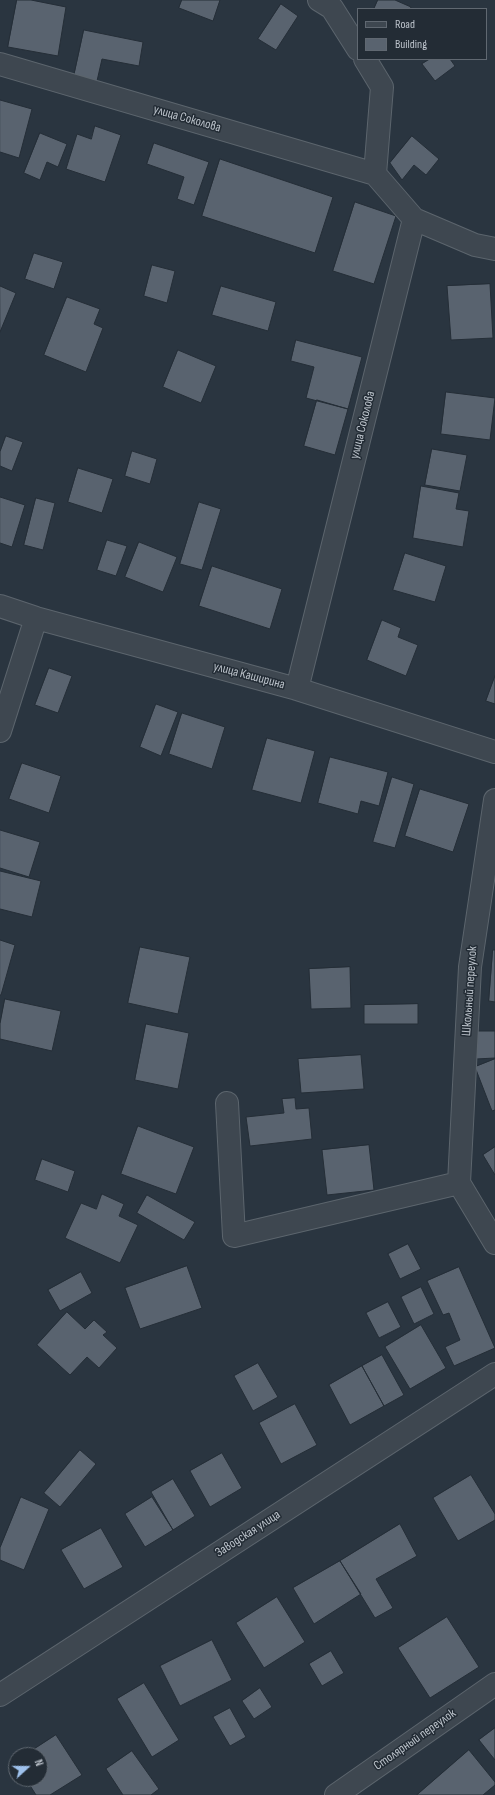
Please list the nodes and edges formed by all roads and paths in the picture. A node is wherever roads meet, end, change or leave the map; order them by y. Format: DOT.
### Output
graph roads {
  1 [pos="319,0"];
  2 [pos="357,47"];
  3 [pos="365,60"];
  4 [pos="0,64"];
  5 [pos="375,174"];
  6 [pos="414,219"];
  7 [pos="495,249"];
  8 [pos="0,606"];
  9 [pos="36,618"];
  10 [pos="297,689"];
  11 [pos="0,731"];
  12 [pos="495,752"];
  13 [pos="495,800"];
  14 [pos="227,1103"];
  15 [pos="459,1183"];
  16 [pos="495,1243"];
  17 [pos="495,1374"];
  18 [pos="495,1684"];
  19 [pos="0,1695"];
  20 [pos="336,1795"];
  1 -- 2 [label="street"];
  3 -- 5 [label="street"];
  4 -- 5 [label="street, улица Соколова"];
  5 -- 6 [label="street"];
  6 -- 7 [label="street"];
  6 -- 10 [label="street, улица Соколова"];
  8 -- 9 [label="street, улица Каширина"];
  9 -- 10 [label="street, улица Каширина"];
  9 -- 11 [label="street"];
  10 -- 12 [label="street, улица Каширина"];
  13 -- 15 [label="street, Школьный переулок"];
  14 -- 15 [label="street"];
  15 -- 16 [label="street"];
  17 -- 19 [label="street, Заводская улица"];
  18 -- 20 [label="street, Столярный переулок"];
}
